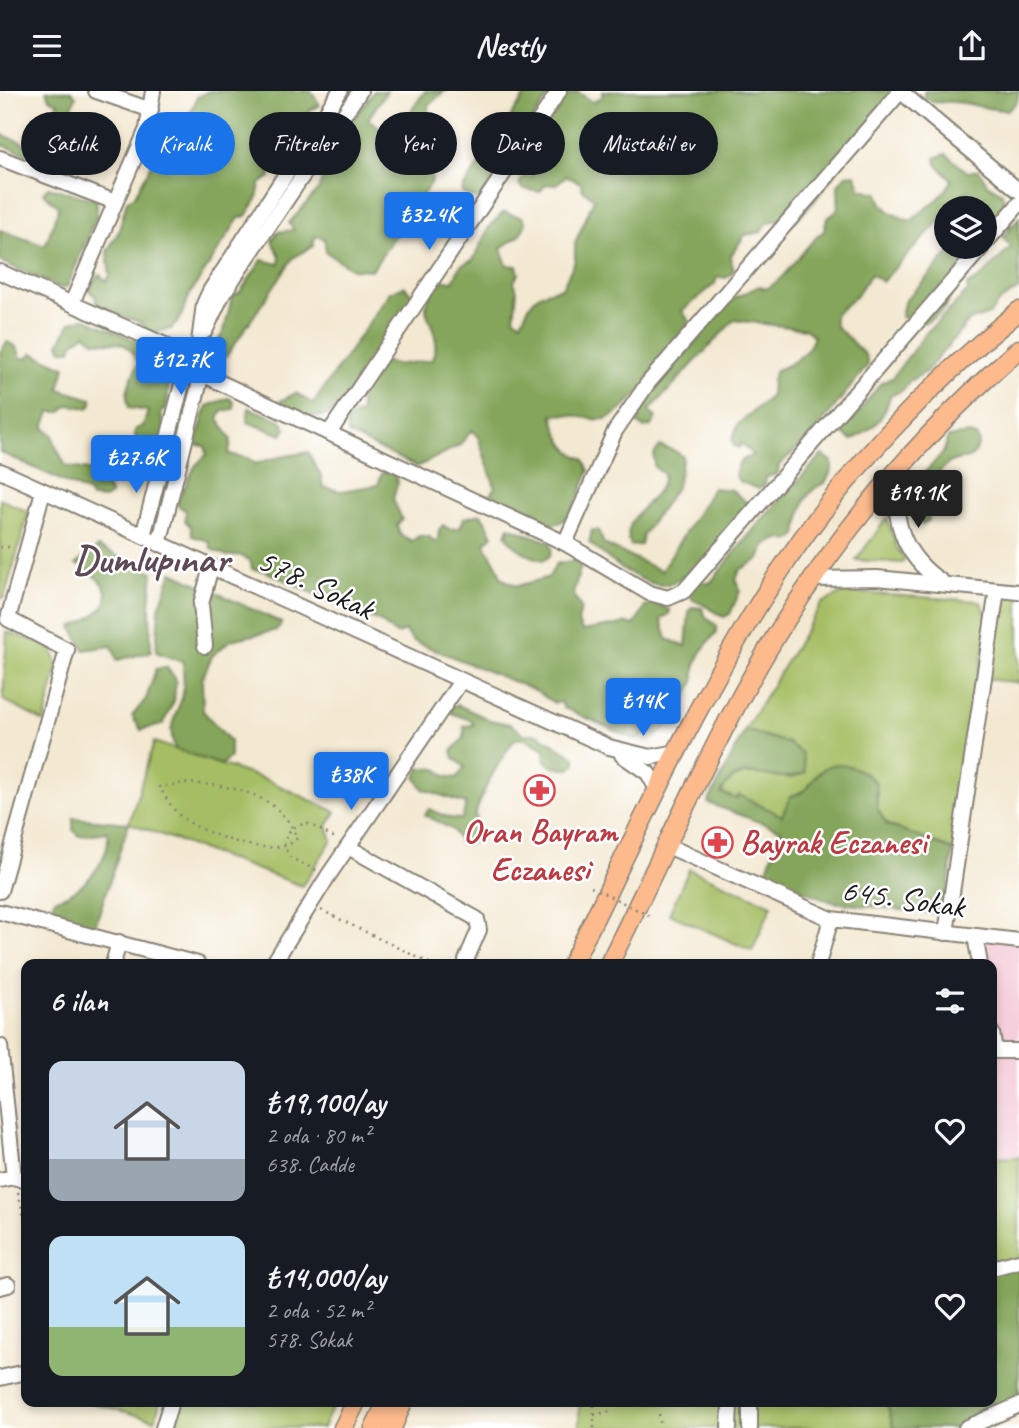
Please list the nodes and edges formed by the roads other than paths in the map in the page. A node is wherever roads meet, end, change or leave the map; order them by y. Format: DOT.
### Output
graph roads {
  1 [pos="96,91"];
  2 [pos="153,91"];
  3 [pos="340,91"];
  4 [pos="360,91"];
  5 [pos="559,91"];
  6 [pos="900,91"];
  7 [pos="151,110"];
  8 [pos="0,158"];
  9 [pos="1019,191"];
  10 [pos="115,202"];
  11 [pos="1019,204"];
  12 [pos="997,230"];
  13 [pos="972,259"];
  14 [pos="0,272"];
  15 [pos="72,303"];
  16 [pos="1019,311"];
  17 [pos="201,339"];
  18 [pos="1019,349"];
  19 [pos="192,359"];
  20 [pos="184,376"];
  21 [pos="203,379"];
  22 [pos="329,433"];
  23 [pos="0,471"];
  24 [pos="896,473"];
  25 [pos="43,491"];
  26 [pos="143,537"];
  27 [pos="565,543"];
  28 [pos="159,544"];
  29 [pos="211,567"];
  30 [pos="813,579"];
  31 [pos="946,584"];
  32 [pos="998,590"];
  33 [pos="1019,591"];
  34 [pos="4,620"];
  35 [pos="205,646"];
  36 [pos="461,681"];
  37 [pos="609,747"];
  38 [pos="678,752"];
  39 [pos="658,791"];
  40 [pos="668,846"];
  41 [pos="348,847"];
  42 [pos="0,891"];
  43 [pos="0,912"];
  44 [pos="831,919"];
  45 [pos="946,933"];
  46 [pos="975,936"];
  47 [pos="1019,941"];
  48 [pos="119,942"];
  49 [pos="114,959"];
  50 [pos="180,959"];
  51 [pos="276,959"];
  52 [pos="466,959"];
  53 [pos="574,959"];
  54 [pos="612,959"];
  55 [pos="819,959"];
  56 [pos="979,959"];
  57 [pos="0,1046"];
  58 [pos="997,1051"];
  59 [pos="1019,1051"];
  60 [pos="13,1180"];
  61 [pos="1019,1261"];
  62 [pos="997,1267"];
  63 [pos="21,1373"];
  64 [pos="0,1378"];
  65 [pos="1019,1405"];
  66 [pos="169,1407"];
  67 [pos="354,1407"];
  68 [pos="384,1407"];
  69 [pos="401,1407"];
  70 [pos="730,1407"];
  71 [pos="750,1407"];
  72 [pos="163,1428"];
  73 [pos="343,1428"];
  74 [pos="374,1428"];
  75 [pos="392,1428"];
  76 [pos="729,1428"];
  77 [pos="750,1428"];
  78 [pos="966,1428"];
  1 -- 7 [label="street"];
  2 -- 7 [label="street"];
  3 -- 17 [label="street"];
  4 -- 17 [label="street"];
  5 -- 22 [label="street"];
  6 -- 9 [label="street"];
  6 -- 27 [label="street"];
  7 -- 10 [label="street"];
  8 -- 10 [label="street"];
  10 -- 15 [label="street"];
  11 -- 12 [label="street"];
  13 -- 27 [label="street"];
  14 -- 15 [label="street"];
  15 -- 19 [label="street"];
  16 -- 38 [label="main road"];
  17 -- 19 [label="street"];
  18 -- 24 [label="main road"];
  19 -- 20 [label="street"];
  19 -- 21 [label="street"];
  20 -- 21 [label="street"];
  20 -- 26 [label="street"];
  21 -- 22 [label="street"];
  21 -- 28 [label="street"];
  22 -- 27 [label="street"];
  23 -- 25 [label="street, 578. Sokak"];
  24 -- 30 [label="main road"];
  24 -- 31 [label="street"];
  25 -- 26 [label="street, 578. Sokak"];
  25 -- 34 [label="street"];
  26 -- 28 [label="street, 578. Sokak"];
  28 -- 29 [label="street, 578. Sokak"];
  29 -- 35 [label="street"];
  29 -- 36 [label="street, 578. Sokak"];
  30 -- 31 [label="street"];
  30 -- 40 [label="main road"];
  31 -- 32 [label="street"];
  32 -- 33 [label="street"];
  32 -- 45 [label="street"];
  34 -- 42 [label="street"];
  36 -- 37 [label="street, 578. Sokak"];
  36 -- 41 [label="street"];
  37 -- 38 [label="street"];
  37 -- 39 [label="street"];
  38 -- 39 [label="main road"];
  39 -- 53 [label="main road"];
  40 -- 44 [label="street, 645. Sokak"];
  40 -- 54 [label="main road"];
  41 -- 51 [label="street"];
  41 -- 52 [label="street"];
  43 -- 48 [label="street"];
  44 -- 45 [label="street, 645. Sokak"];
  44 -- 55 [label="street"];
  45 -- 46 [label="street, 645. Sokak"];
  46 -- 47 [label="street, 645. Sokak"];
  46 -- 56 [label="street"];
  48 -- 49 [label="street"];
  48 -- 50 [label="street"];
  57 -- 60 [label="street"];
  58 -- 59 [label="street"];
  61 -- 62 [label="street"];
  63 -- 64 [label="street"];
  65 -- 78 [label="street"];
  66 -- 72 [label="street"];
  67 -- 73 [label="main road"];
  68 -- 74 [label="main road"];
  69 -- 75 [label="main road"];
  70 -- 76 [label="street"];
  71 -- 77 [label="street"];
}
